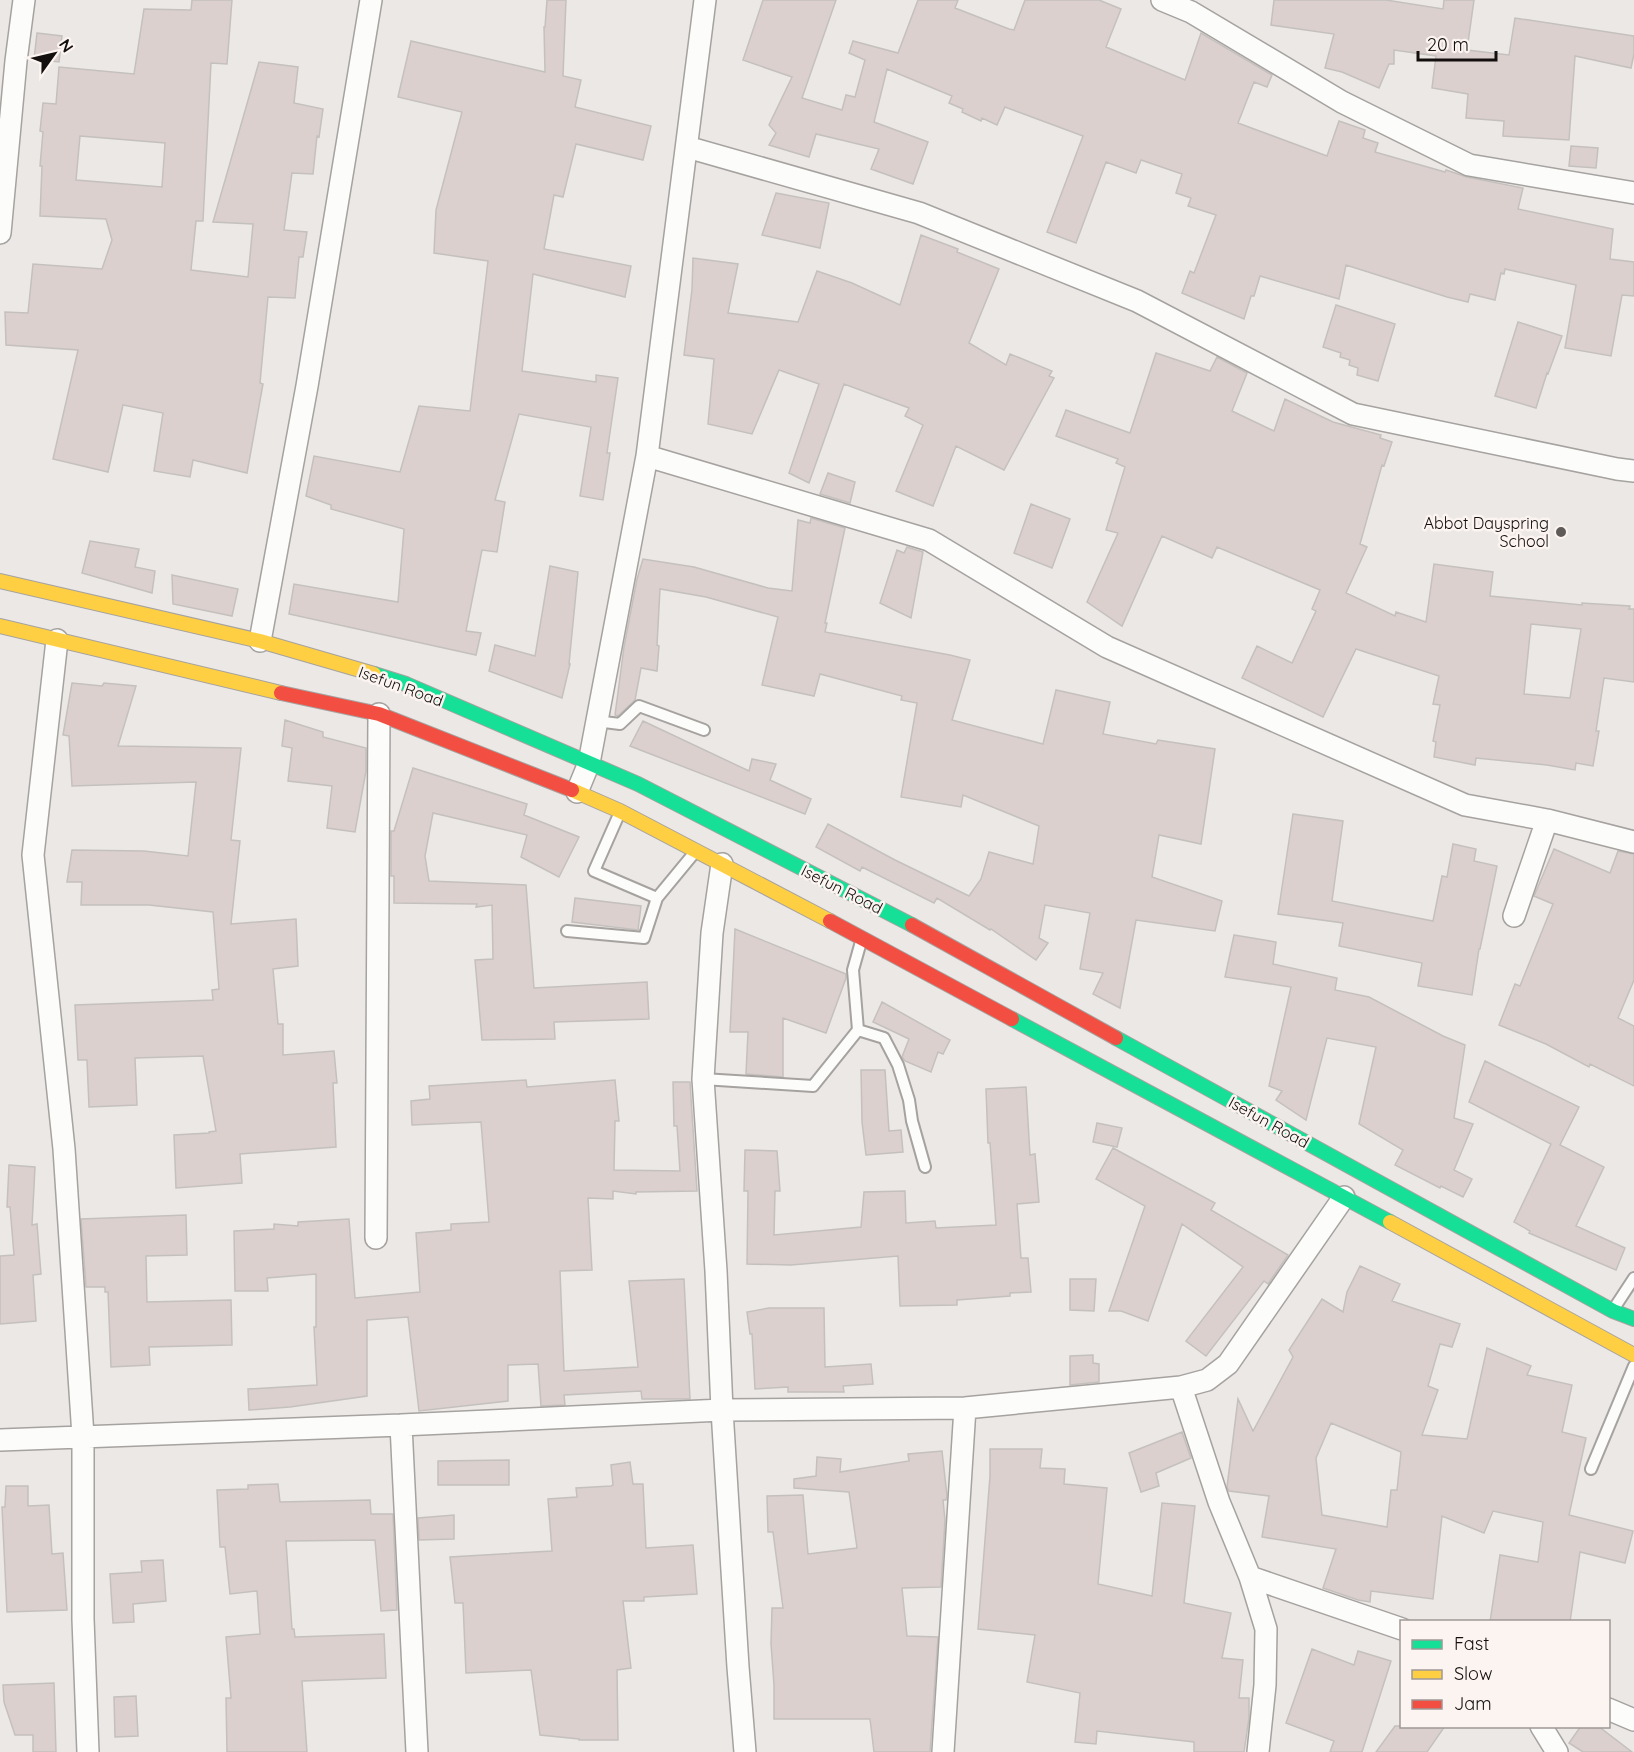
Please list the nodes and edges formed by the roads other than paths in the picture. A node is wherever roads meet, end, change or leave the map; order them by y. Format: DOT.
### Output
graph roads {
  1 [pos="24,0"];
  2 [pos="371,0"];
  3 [pos="705,0"];
  4 [pos="1162,0"];
  5 [pos="8,60"];
  6 [pos="687,147"];
  7 [pos="1634,193"];
  8 [pos="0,233"];
  9 [pos="647,456"];
  10 [pos="1634,471"];
  11 [pos="0,581"];
  12 [pos="0,626"];
  13 [pos="57,640"];
  14 [pos="260,641"];
  15 [pos="379,714"];
  16 [pos="596,721"];
  17 [pos="704,730"];
  18 [pos="589,763"];
  19 [pos="577,792"];
  20 [pos="620,811"];
  21 [pos="1546,819"];
  22 [pos="1634,842"];
  23 [pos="695,851"];
  24 [pos="722,864"];
  25 [pos="657,898"];
  26 [pos="1514,916"];
  27 [pos="567,931"];
  28 [pos="862,938"];
  29 [pos="858,1030"];
  30 [pos="704,1079"];
  31 [pos="925,1167"];
  32 [pos="1344,1197"];
  33 [pos="376,1238"];
  34 [pos="1634,1278"];
  35 [pos="1613,1311"];
  36 [pos="1634,1319"];
  37 [pos="1634,1355"];
  38 [pos="1634,1366"];
  39 [pos="1181,1387"];
  40 [pos="965,1408"];
  41 [pos="722,1410"];
  42 [pos="401,1425"];
  43 [pos="83,1436"];
  44 [pos="0,1440"];
  45 [pos="1591,1469"];
  46 [pos="1250,1577"];
  47 [pos="1400,1629"];
  48 [pos="1610,1710"];
  49 [pos="1634,1720"];
  50 [pos="1542,1728"];
  51 [pos="88,1752"];
  52 [pos="417,1752"];
  53 [pos="745,1752"];
  54 [pos="943,1752"];
  55 [pos="1258,1752"];
  56 [pos="1557,1752"];
  1 -- 5 [label="street"];
  2 -- 14 [label="street"];
  3 -- 6 [label="street"];
  4 -- 7 [label="street"];
  5 -- 8 [label="street"];
  6 -- 9 [label="street"];
  6 -- 10 [label="street"];
  9 -- 16 [label="street"];
  9 -- 21 [label="street"];
  11 -- 14 [label="street, Isefun Road"];
  12 -- 13 [label="street, Isefun Road"];
  13 -- 15 [label="street, Isefun Road"];
  13 -- 43 [label="street"];
  14 -- 18 [label="street, Isefun Road"];
  15 -- 19 [label="street, Isefun Road"];
  15 -- 33 [label="street"];
  16 -- 17 [label="lane"];
  16 -- 18 [label="street"];
  18 -- 19 [label="street"];
  18 -- 35 [label="street, Isefun Road"];
  19 -- 20 [label="street, Isefun Road"];
  20 -- 23 [label="street, Isefun Road"];
  20 -- 25 [label="lane"];
  21 -- 22 [label="street"];
  21 -- 26 [label="street"];
  23 -- 24 [label="street, Isefun Road"];
  23 -- 25 [label="lane"];
  24 -- 28 [label="street, Isefun Road"];
  24 -- 30 [label="street"];
  25 -- 27 [label="lane"];
  28 -- 29 [label="lane"];
  28 -- 32 [label="street, Isefun Road"];
  29 -- 30 [label="lane"];
  29 -- 31 [label="lane"];
  30 -- 41 [label="street"];
  32 -- 37 [label="street, Isefun Road"];
  32 -- 39 [label="street"];
  34 -- 35 [label="lane"];
  35 -- 36 [label="street, Isefun Road"];
  38 -- 45 [label="lane"];
  39 -- 40 [label="street"];
  39 -- 46 [label="street"];
  40 -- 41 [label="street"];
  40 -- 54 [label="street"];
  41 -- 42 [label="street"];
  41 -- 53 [label="street"];
  42 -- 43 [label="street"];
  42 -- 52 [label="street"];
  43 -- 44 [label="street"];
  43 -- 51 [label="street"];
  46 -- 47 [label="street"];
  46 -- 55 [label="street"];
  48 -- 49 [label="street"];
  50 -- 56 [label="street"];
}
